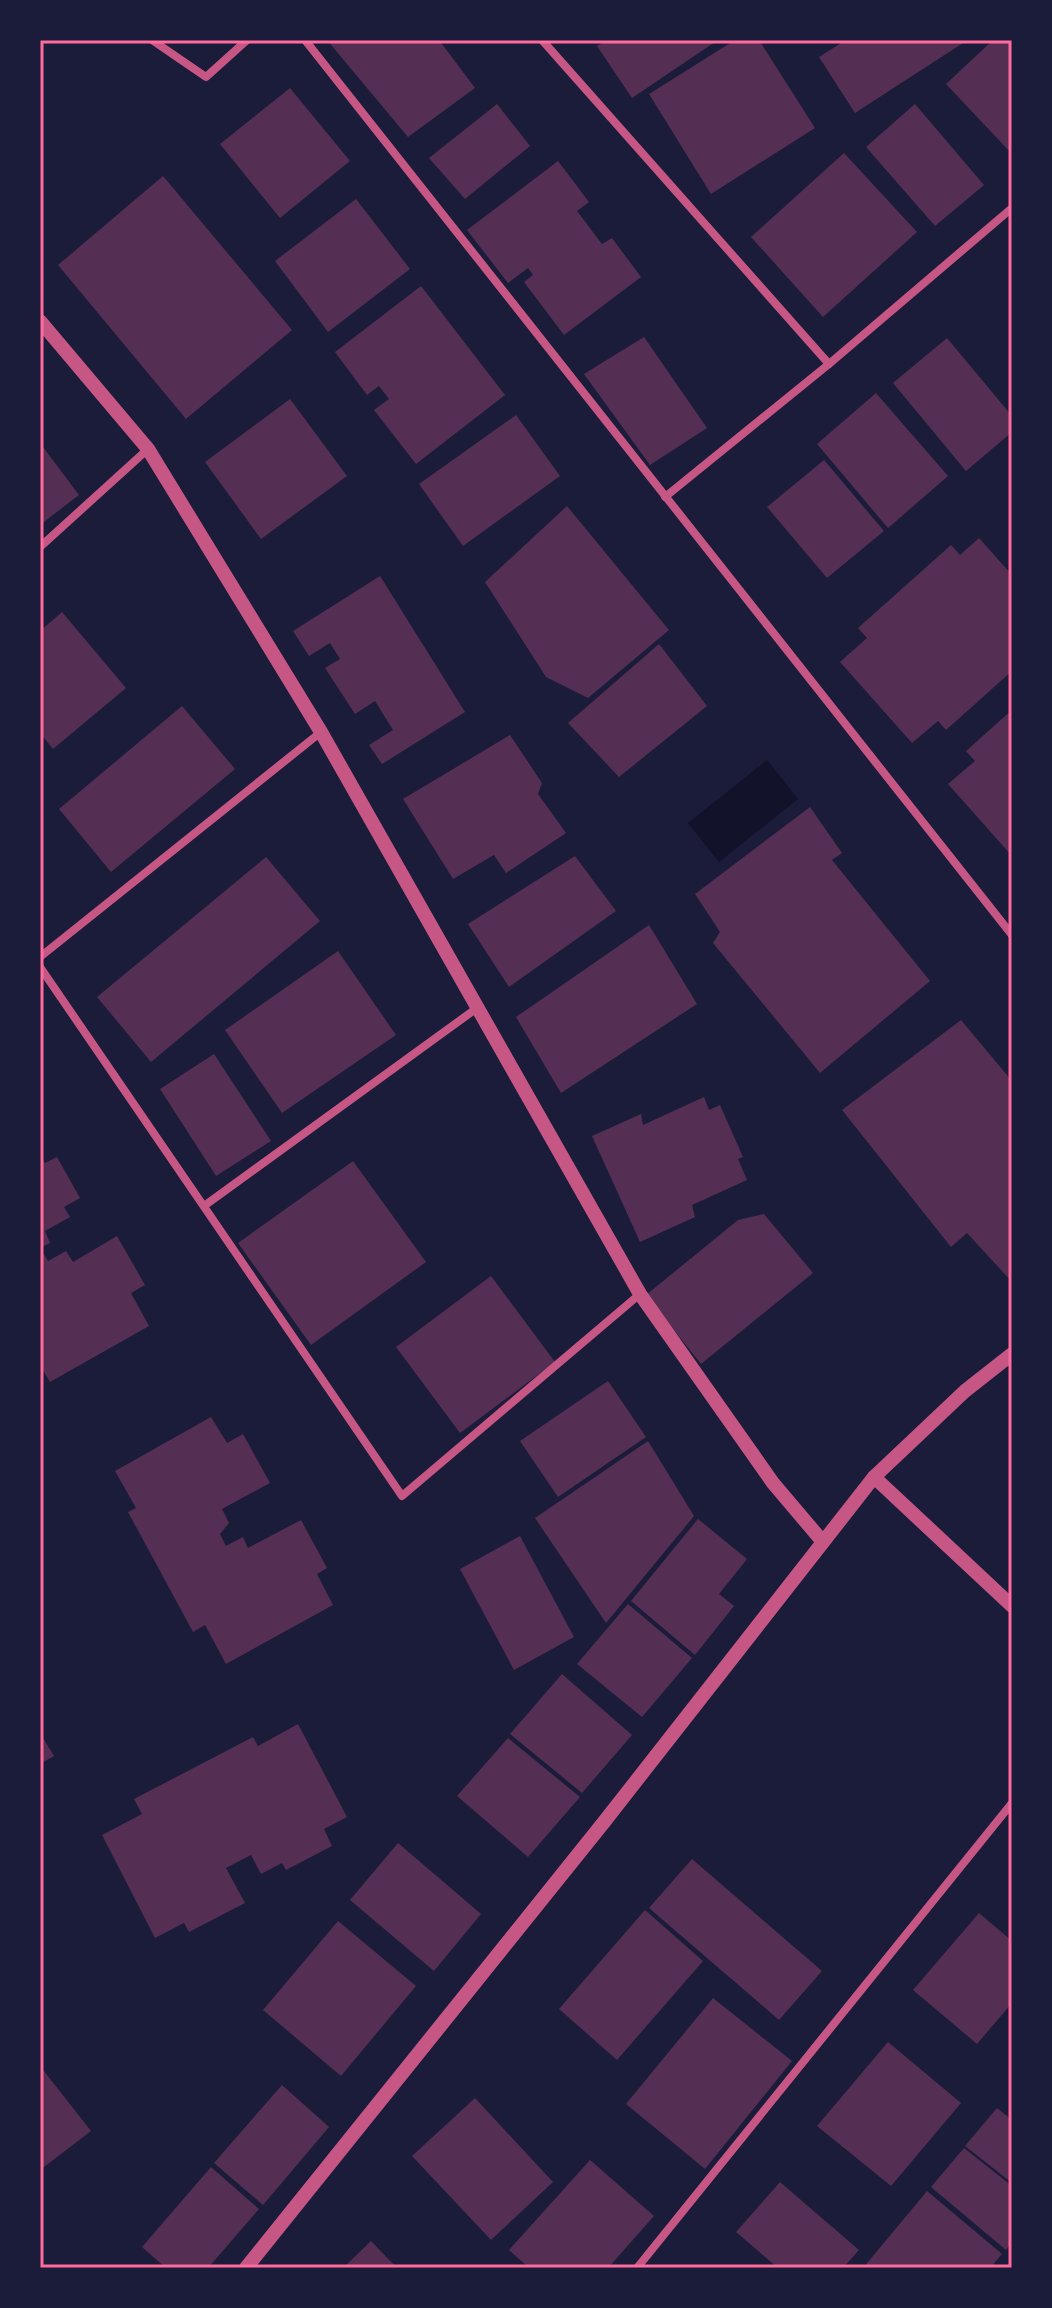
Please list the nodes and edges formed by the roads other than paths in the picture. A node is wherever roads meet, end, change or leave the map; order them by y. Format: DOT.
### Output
graph roads {
  1 [pos="152,40"];
  2 [pos="247,40"];
  3 [pos="305,40"];
  4 [pos="542,40"];
  5 [pos="1012,208"];
  6 [pos="40,321"];
  7 [pos="829,364"];
  8 [pos="148,449"];
  9 [pos="665,497"];
  10 [pos="40,547"];
  11 [pos="321,732"];
  12 [pos="1012,935"];
  13 [pos="40,957"];
  14 [pos="40,967"];
  15 [pos="477,1008"];
  16 [pos="204,1206"];
  17 [pos="640,1294"];
  18 [pos="1012,1354"];
  19 [pos="874,1477"];
  20 [pos="823,1542"];
  21 [pos="1012,1606"];
  22 [pos="1012,1803"];
  23 [pos="246,2268"];
  24 [pos="637,2268"];
  1 -- 2 [label="street"];
  3 -- 9 [label="street"];
  4 -- 7 [label="street"];
  5 -- 7 [label="street"];
  6 -- 8 [label="street"];
  7 -- 9 [label="street"];
  8 -- 10 [label="street"];
  8 -- 11 [label="street"];
  9 -- 12 [label="street"];
  11 -- 13 [label="street"];
  11 -- 15 [label="street"];
  14 -- 16 [label="street"];
  15 -- 16 [label="street"];
  15 -- 17 [label="street"];
  16 -- 17 [label="street"];
  17 -- 20 [label="street"];
  18 -- 19 [label="street"];
  19 -- 20 [label="street"];
  19 -- 21 [label="street"];
  20 -- 23 [label="street"];
  22 -- 24 [label="street"];
}
